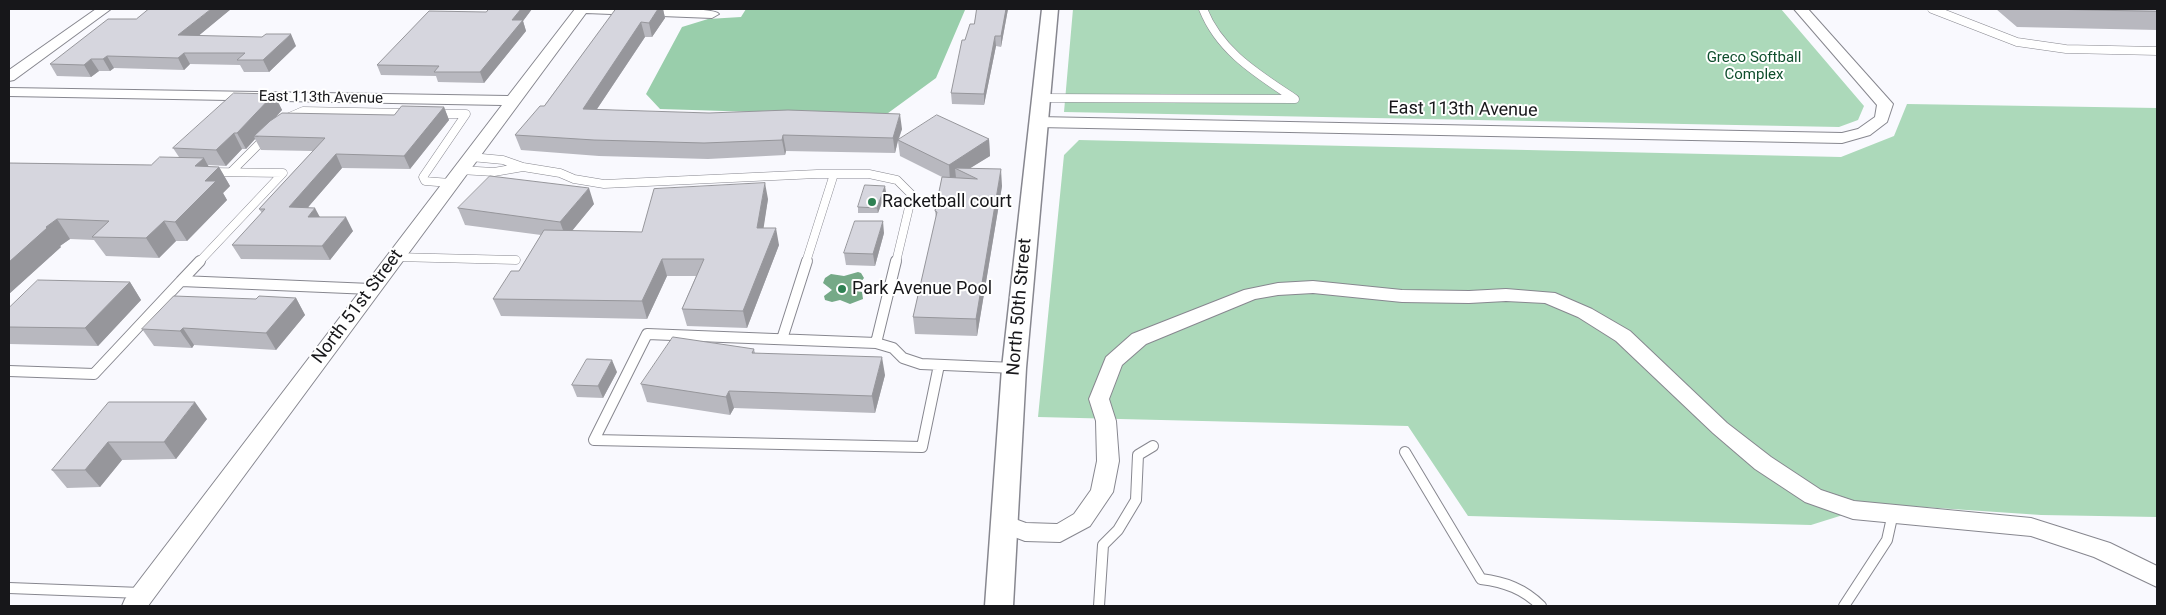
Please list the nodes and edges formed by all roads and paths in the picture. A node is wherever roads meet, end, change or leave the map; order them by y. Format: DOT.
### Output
graph roads {
  1 [pos="104,9"];
  2 [pos="582,9"];
  3 [pos="1050,9"];
  4 [pos="1203,9"];
  5 [pos="1801,9"];
  6 [pos="1932,9"];
  7 [pos="712,14"];
  8 [pos="2157,50"];
  9 [pos="9,78"];
  10 [pos="9,92"];
  11 [pos="1041,98"];
  12 [pos="513,101"];
  13 [pos="418,113"];
  14 [pos="428,113"];
  15 [pos="1038,122"];
  16 [pos="278,124"];
  17 [pos="272,131"];
  18 [pos="523,167"];
  19 [pos="460,170"];
  20 [pos="203,172"];
  21 [pos="232,172"];
  22 [pos="834,174"];
  23 [pos="394,257"];
  24 [pos="516,260"];
  25 [pos="181,281"];
  26 [pos="371,289"];
  27 [pos="782,339"];
  28 [pos="876,343"];
  29 [pos="939,365"];
  30 [pos="1014,368"];
  31 [pos="9,371"];
  32 [pos="1154,446"];
  33 [pos="1406,452"];
  34 [pos="1893,513"];
  35 [pos="1004,524"];
  36 [pos="2157,577"];
  37 [pos="9,588"];
  38 [pos="139,600"];
  39 [pos="999,606"];
  40 [pos="1099,606"];
  41 [pos="1541,606"];
  42 [pos="1844,606"];
  1 -- 9 [label="street"];
  2 -- 7 [label="street"];
  2 -- 12 [label="street, North 51st Street"];
  3 -- 11 [label="street, North 50th Street"];
  4 -- 11 [label="lane"];
  5 -- 15 [label="street, East 113th Avenue"];
  6 -- 8 [label="lane"];
  10 -- 12 [label="street, East 113th Avenue"];
  11 -- 15 [label="street, North 50th Street"];
  12 -- 19 [label="street, North 51st Street"];
  13 -- 16 [label="lane"];
  14 -- 19 [label="lane"];
  15 -- 30 [label="street, North 50th Street"];
  17 -- 21 [label="lane"];
  18 -- 19 [label="lane"];
  18 -- 19 [label="lane"];
  18 -- 22 [label="lane"];
  19 -- 23 [label="street, North 51st Street"];
  20 -- 21 [label="lane"];
  21 -- 25 [label="lane"];
  22 -- 27 [label="lane"];
  22 -- 28 [label="lane"];
  23 -- 24 [label="lane"];
  23 -- 26 [label="street, North 51st Street"];
  25 -- 26 [label="lane"];
  25 -- 31 [label="lane"];
  26 -- 38 [label="street, North 51st Street"];
  27 -- 28 [label="lane"];
  27 -- 29 [label="lane"];
  28 -- 29 [label="lane"];
  29 -- 30 [label="lane"];
  30 -- 35 [label="street, North 50th Street"];
  32 -- 40 [label="lane"];
  33 -- 41 [label="lane"];
  34 -- 35 [label="street"];
  34 -- 36 [label="street"];
  34 -- 42 [label="lane"];
  35 -- 39 [label="street, North 50th Street"];
  37 -- 38 [label="lane"];
}
